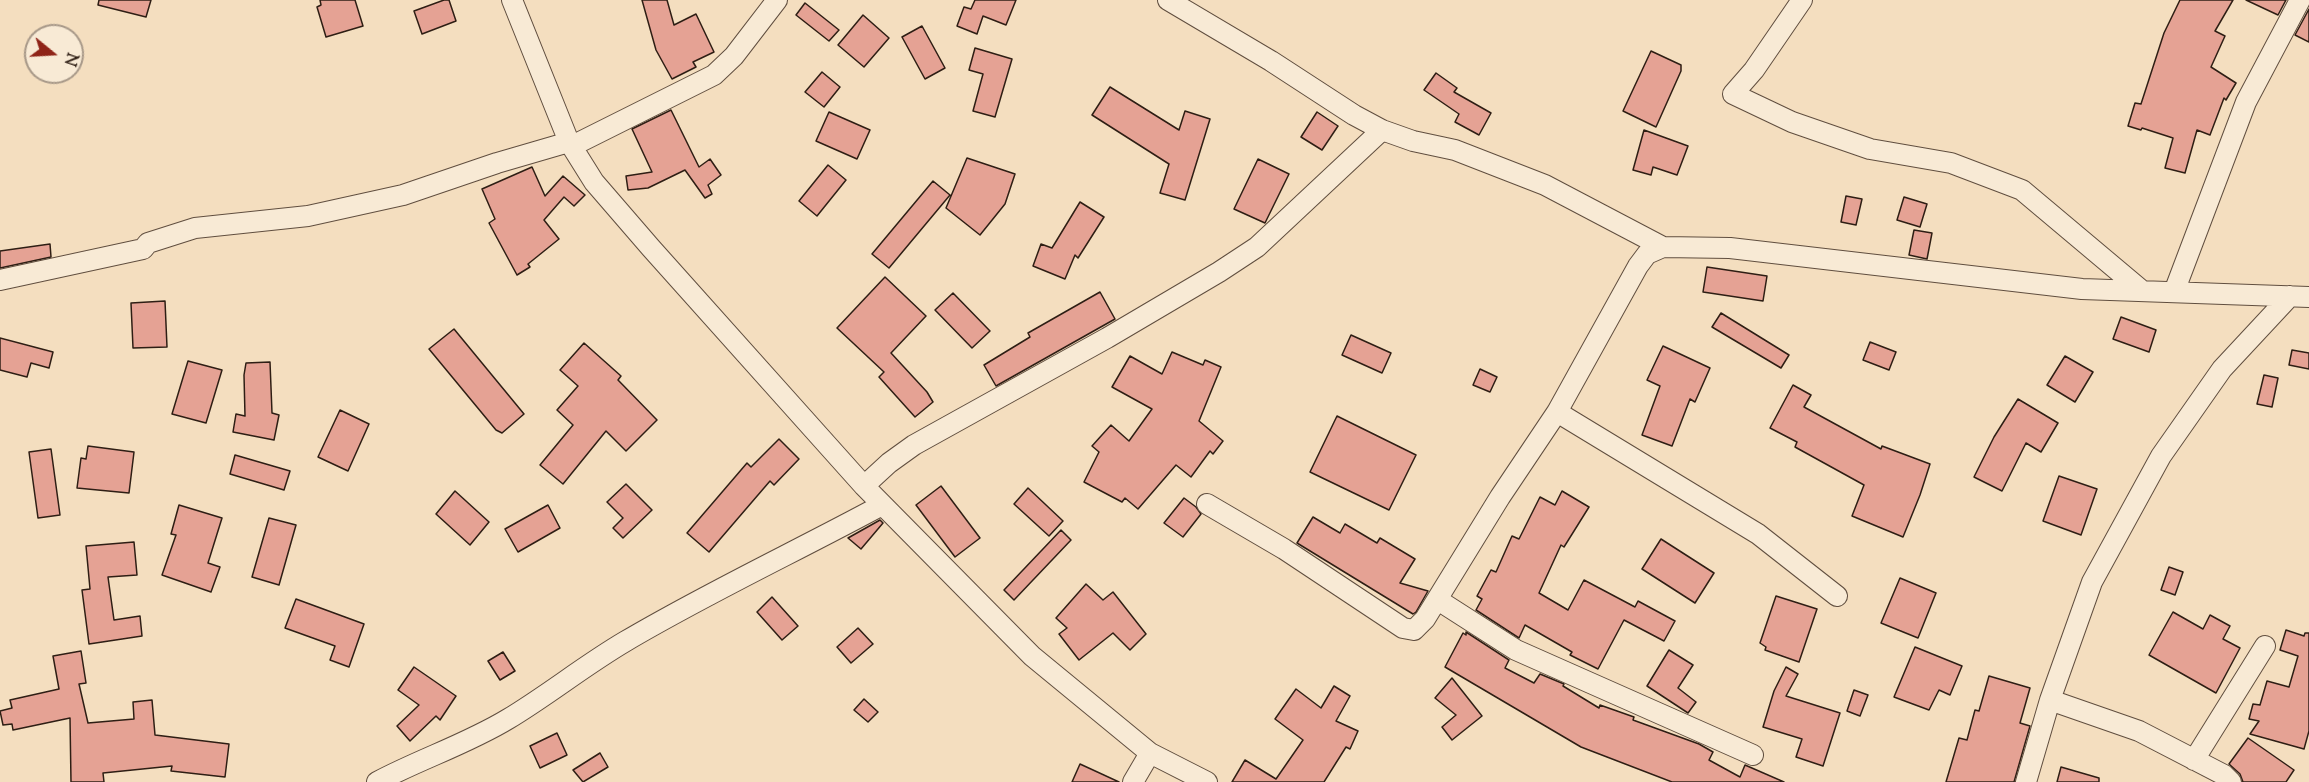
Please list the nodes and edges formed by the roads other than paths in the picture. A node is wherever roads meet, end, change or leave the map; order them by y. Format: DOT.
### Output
graph roads {
  1 [pos="512,0"];
  2 [pos="777,0"];
  3 [pos="1168,0"];
  4 [pos="1802,0"];
  5 [pos="2301,0"];
  6 [pos="1382,130"];
  7 [pos="571,144"];
  8 [pos="1664,247"];
  9 [pos="0,280"];
  10 [pos="2141,290"];
  11 [pos="2174,292"];
  12 [pos="2299,296"];
  13 [pos="1557,412"];
  14 [pos="864,486"];
  15 [pos="1207,504"];
  16 [pos="882,505"];
  17 [pos="1836,596"];
  18 [pos="1438,600"];
  19 [pos="2265,646"];
  20 [pos="2050,700"];
  21 [pos="1150,753"];
  22 [pos="1752,755"];
  23 [pos="2194,760"];
  24 [pos="377,782"];
  25 [pos="1133,782"];
  26 [pos="1207,782"];
  27 [pos="2026,782"];
  28 [pos="2231,782"];
  1 -- 7 [label="street"];
  2 -- 7 [label="street"];
  3 -- 6 [label="street"];
  4 -- 10 [label="street"];
  5 -- 11 [label="street"];
  6 -- 8 [label="street"];
  6 -- 14 [label="street"];
  7 -- 9 [label="street"];
  7 -- 14 [label="street"];
  8 -- 10 [label="street"];
  8 -- 13 [label="street"];
  10 -- 11 [label="street"];
  11 -- 12 [label="street"];
  12 -- 20 [label="street"];
  13 -- 17 [label="street"];
  13 -- 18 [label="street"];
  14 -- 16 [label="street"];
  15 -- 18 [label="street"];
  16 -- 21 [label="street"];
  16 -- 24 [label="street"];
  18 -- 22 [label="street"];
  19 -- 23 [label="street"];
  20 -- 23 [label="street"];
  20 -- 27 [label="street"];
  21 -- 25 [label="street"];
  21 -- 26 [label="street"];
  23 -- 28 [label="street"];
}
